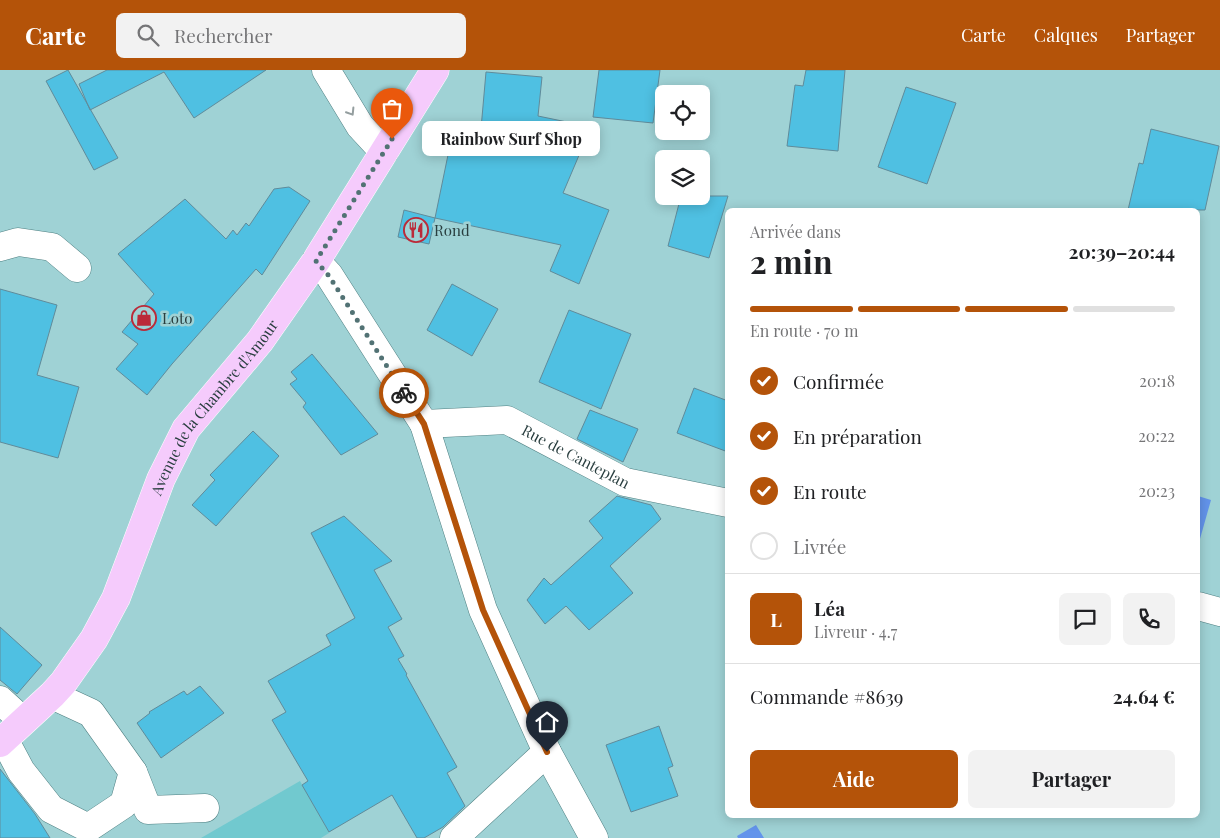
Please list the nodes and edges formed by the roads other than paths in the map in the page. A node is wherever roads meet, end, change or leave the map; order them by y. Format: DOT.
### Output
graph roads {
  1 [pos="326,70"];
  2 [pos="435,70"];
  3 [pos="384,152"];
  4 [pos="0,247"];
  5 [pos="316,261"];
  6 [pos="77,268"];
  7 [pos="424,424"];
  8 [pos="725,502"];
  9 [pos="1200,607"];
  10 [pos="1220,612"];
  11 [pos="52,695"];
  12 [pos="0,700"];
  13 [pos="9,734"];
  14 [pos="547,752"];
  15 [pos="132,772"];
  16 [pos="205,808"];
  17 [pos="89,833"];
  18 [pos="454,838"];
  19 [pos="594,838"];
  1 -- 3 [label="street, one-way"];
  2 -- 3 [label="main road, Avenue de la Chambre d'Amour"];
  3 -- 5 [label="main road, Avenue de la Chambre d'Amour"];
  4 -- 6 [label="street"];
  5 -- 7 [label="street"];
  5 -- 11 [label="main road, Avenue de la Chambre d'Amour"];
  7 -- 8 [label="street, Rue de Canteplan"];
  7 -- 14 [label="street"];
  9 -- 10 [label="street"];
  11 -- 13 [label="main road, Avenue de la Chambre d'Amour"];
  11 -- 15 [label="street"];
  12 -- 13 [label="street"];
  13 -- 17 [label="street"];
  14 -- 18 [label="street"];
  14 -- 19 [label="street"];
  15 -- 16 [label="street"];
  15 -- 17 [label="street"];
}
